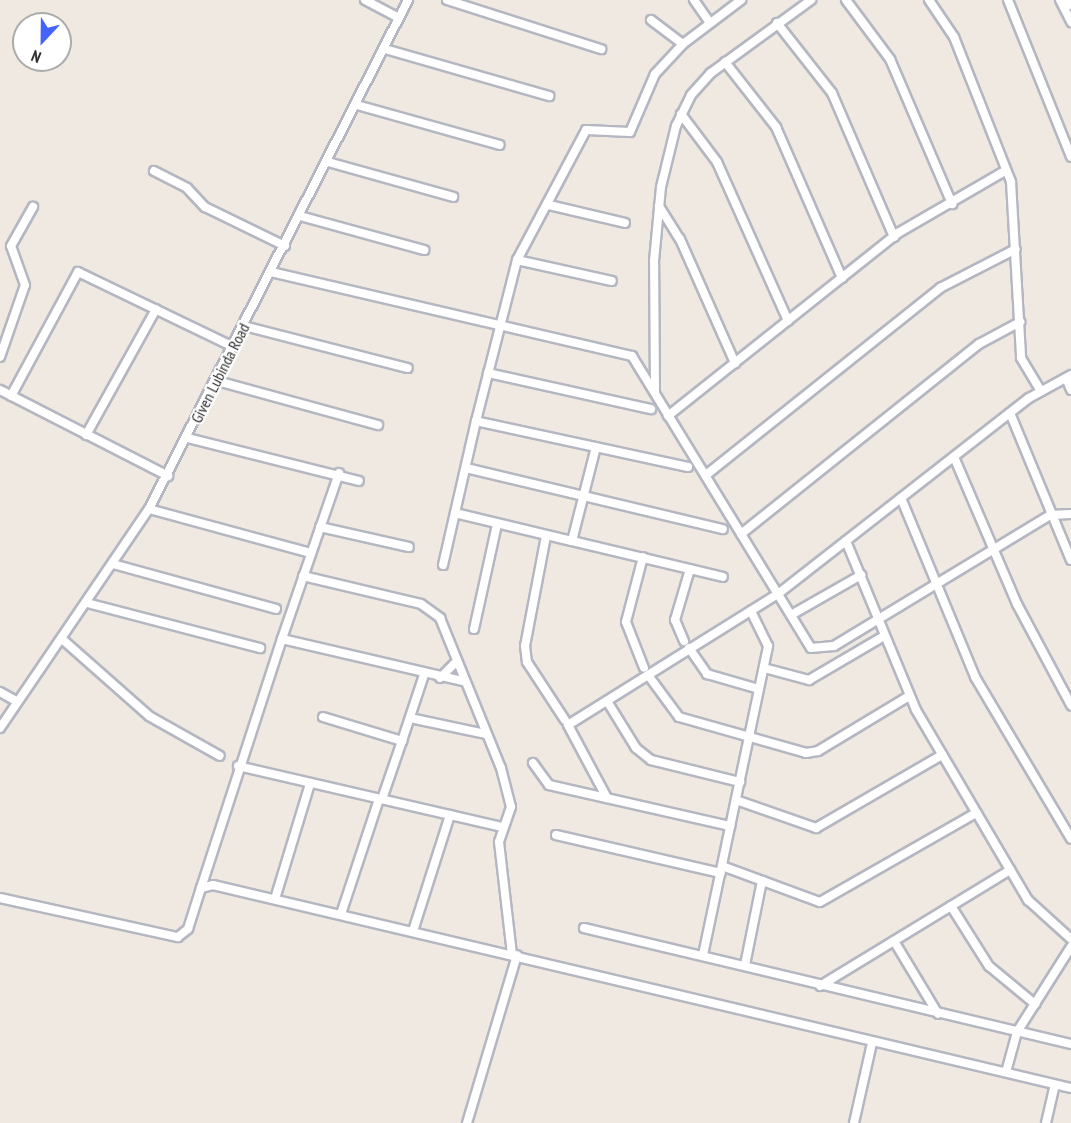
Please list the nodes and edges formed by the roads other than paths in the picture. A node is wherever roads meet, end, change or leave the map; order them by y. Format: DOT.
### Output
graph roads {
  1 [pos="365,0"];
  2 [pos="408,0"];
  3 [pos="447,0"];
  4 [pos="694,0"];
  5 [pos="741,0"];
  6 [pos="811,0"];
  7 [pos="846,0"];
  8 [pos="929,0"];
  9 [pos="1008,0"];
  10 [pos="1060,0"];
  11 [pos="1068,0"];
  12 [pos="1071,5"];
  13 [pos="399,18"];
  14 [pos="651,20"];
  15 [pos="1071,22"];
  16 [pos="710,23"];
  17 [pos="777,23"];
  18 [pos="683,44"];
  19 [pos="384,48"];
  20 [pos="601,49"];
  21 [pos="725,63"];
  22 [pos="549,96"];
  23 [pos="357,105"];
  24 [pos="681,114"];
  25 [pos="500,145"];
  26 [pos="1071,157"];
  27 [pos="328,162"];
  28 [pos="154,171"];
  29 [pos="1005,171"];
  30 [pos="453,197"];
  31 [pos="952,204"];
  32 [pos="549,205"];
  33 [pos="659,206"];
  34 [pos="33,207"];
  35 [pos="300,216"];
  36 [pos="625,223"];
  37 [pos="894,237"];
  38 [pos="285,246"];
  39 [pos="1016,249"];
  40 [pos="424,250"];
  41 [pos="517,260"];
  42 [pos="272,272"];
  43 [pos="842,278"];
  44 [pos="612,281"];
  45 [pos="156,309"];
  46 [pos="788,321"];
  47 [pos="1020,322"];
  48 [pos="500,325"];
  49 [pos="244,326"];
  50 [pos="234,347"];
  51 [pos="0,357"];
  52 [pos="735,363"];
  53 [pos="408,368"];
  54 [pos="488,373"];
  55 [pos="1068,376"];
  56 [pos="217,381"];
  57 [pos="0,390"];
  58 [pos="1071,390"];
  59 [pos="1041,391"];
  60 [pos="655,394"];
  61 [pos="11,396"];
  62 [pos="651,409"];
  63 [pos="1010,413"];
  64 [pos="668,416"];
  65 [pos="476,421"];
  66 [pos="378,425"];
  67 [pos="86,435"];
  68 [pos="188,438"];
  69 [pos="596,447"];
  70 [pos="954,456"];
  71 [pos="688,467"];
  72 [pos="465,468"];
  73 [pos="339,473"];
  74 [pos="168,476"];
  75 [pos="706,476"];
  76 [pos="359,481"];
  77 [pos="585,494"];
  78 [pos="901,498"];
  79 [pos="149,509"];
  80 [pos="455,513"];
  81 [pos="1054,514"];
  82 [pos="1071,514"];
  83 [pos="497,524"];
  84 [pos="320,527"];
  85 [pos="723,529"];
  86 [pos="741,534"];
  87 [pos="546,536"];
  88 [pos="572,541"];
  89 [pos="846,541"];
  90 [pos="409,547"];
  91 [pos="995,548"];
  92 [pos="311,553"];
  93 [pos="643,557"];
  94 [pos="1071,560"];
  95 [pos="113,564"];
  96 [pos="443,565"];
  97 [pos="690,569"];
  98 [pos="861,575"];
  99 [pos="303,576"];
  100 [pos="723,577"];
  101 [pos="935,585"];
  102 [pos="778,594"];
  103 [pos="87,603"];
  104 [pos="276,609"];
  105 [pos="752,611"];
  106 [pos="791,615"];
  107 [pos="880,618"];
  108 [pos="474,629"];
  109 [pos="884,636"];
  110 [pos="62,639"];
  111 [pos="282,639"];
  112 [pos="684,641"];
  113 [pos="260,648"];
  114 [pos="689,648"];
  115 [pos="455,663"];
  116 [pos="764,668"];
  117 [pos="646,672"];
  118 [pos="424,675"];
  119 [pos="440,678"];
  120 [pos="463,681"];
  121 [pos="759,689"];
  122 [pos="0,692"];
  123 [pos="909,696"];
  124 [pos="16,701"];
  125 [pos="607,701"];
  126 [pos="1071,705"];
  127 [pos="323,717"];
  128 [pos="410,718"];
  129 [pos="565,720"];
  130 [pos="0,728"];
  131 [pos="486,734"];
  132 [pos="750,734"];
  133 [pos="402,741"];
  134 [pos="942,755"];
  135 [pos="220,756"];
  136 [pos="534,763"];
  137 [pos="238,766"];
  138 [pos="740,782"];
  139 [pos="310,784"];
  140 [pos="607,798"];
  141 [pos="381,799"];
  142 [pos="736,800"];
  143 [pos="976,813"];
  144 [pos="450,815"];
  145 [pos="730,826"];
  146 [pos="499,829"];
  147 [pos="556,835"];
  148 [pos="1071,839"];
  149 [pos="721,869"];
  150 [pos="1010,870"];
  151 [pos="762,881"];
  152 [pos="204,883"];
  153 [pos="0,898"];
  154 [pos="275,899"];
  155 [pos="951,906"];
  156 [pos="341,914"];
  157 [pos="584,928"];
  158 [pos="414,931"];
  159 [pos="1071,939"];
  160 [pos="894,941"];
  161 [pos="1071,947"];
  162 [pos="515,955"];
  163 [pos="703,955"];
  164 [pos="745,965"];
  165 [pos="820,986"];
  166 [pos="1035,1004"];
  167 [pos="938,1014"];
  168 [pos="1017,1032"];
  169 [pos="872,1042"];
  170 [pos="1071,1044"];
  171 [pos="1006,1072"];
  172 [pos="1055,1085"];
  173 [pos="1071,1088"];
  174 [pos="467,1123"];
  175 [pos="854,1123"];
  176 [pos="1047,1123"];
  1 -- 13 [label="street"];
  2 -- 13 [label="street, Given Lubinda Road"];
  3 -- 20 [label="street"];
  4 -- 16 [label="street"];
  5 -- 16 [label="street"];
  6 -- 17 [label="street"];
  7 -- 31 [label="street"];
  8 -- 29 [label="street"];
  9 -- 26 [label="street"];
  10 -- 15 [label="street"];
  11 -- 12 [label="street"];
  13 -- 19 [label="street, Given Lubinda Road"];
  14 -- 18 [label="street"];
  16 -- 18 [label="street"];
  17 -- 21 [label="street"];
  17 -- 37 [label="street"];
  18 -- 32 [label="street"];
  19 -- 22 [label="street"];
  19 -- 23 [label="street, Given Lubinda Road"];
  21 -- 24 [label="street"];
  21 -- 43 [label="street"];
  23 -- 25 [label="street"];
  23 -- 27 [label="street, Given Lubinda Road"];
  24 -- 33 [label="street"];
  24 -- 46 [label="street"];
  27 -- 30 [label="street"];
  27 -- 35 [label="street, Given Lubinda Road"];
  28 -- 38 [label="street"];
  29 -- 31 [label="street"];
  29 -- 39 [label="street"];
  31 -- 37 [label="street"];
  32 -- 36 [label="street"];
  32 -- 41 [label="street"];
  33 -- 52 [label="street"];
  33 -- 60 [label="street"];
  34 -- 51 [label="street"];
  35 -- 38 [label="street, Given Lubinda Road"];
  35 -- 40 [label="street"];
  37 -- 43 [label="street"];
  38 -- 42 [label="street, Given Lubinda Road"];
  39 -- 47 [label="street"];
  39 -- 75 [label="street"];
  41 -- 44 [label="street"];
  41 -- 48 [label="street"];
  42 -- 48 [label="street"];
  42 -- 49 [label="street, Given Lubinda Road"];
  43 -- 46 [label="street"];
  45 -- 50 [label="street"];
  45 -- 61 [label="street"];
  45 -- 67 [label="street"];
  46 -- 52 [label="street"];
  47 -- 59 [label="street"];
  47 -- 86 [label="street"];
  48 -- 54 [label="street"];
  48 -- 60 [label="street"];
  49 -- 50 [label="street, Given Lubinda Road"];
  49 -- 53 [label="street"];
  50 -- 56 [label="street, Given Lubinda Road"];
  52 -- 64 [label="street"];
  54 -- 62 [label="street"];
  54 -- 65 [label="street"];
  55 -- 58 [label="street"];
  55 -- 59 [label="street"];
  56 -- 66 [label="street"];
  56 -- 68 [label="street, Given Lubinda Road"];
  57 -- 61 [label="street"];
  59 -- 63 [label="street"];
  60 -- 64 [label="street"];
  61 -- 67 [label="street"];
  63 -- 70 [label="street"];
  63 -- 81 [label="street"];
  64 -- 75 [label="street"];
  65 -- 69 [label="street"];
  65 -- 72 [label="street"];
  67 -- 74 [label="street"];
  68 -- 73 [label="street"];
  68 -- 74 [label="street, Given Lubinda Road"];
  69 -- 71 [label="street"];
  69 -- 77 [label="street"];
  70 -- 78 [label="street"];
  70 -- 91 [label="street"];
  72 -- 77 [label="street"];
  72 -- 80 [label="street"];
  73 -- 76 [label="street"];
  73 -- 84 [label="street"];
  74 -- 79 [label="street, Given Lubinda Road"];
  75 -- 86 [label="street"];
  77 -- 85 [label="street"];
  77 -- 88 [label="street"];
  78 -- 89 [label="street"];
  78 -- 101 [label="street"];
  79 -- 92 [label="street"];
  79 -- 95 [label="street, Given Lubinda Road"];
  80 -- 83 [label="street"];
  80 -- 96 [label="street"];
  81 -- 82 [label="street"];
  81 -- 91 [label="street"];
  81 -- 94 [label="street"];
  83 -- 87 [label="street"];
  83 -- 108 [label="street"];
  84 -- 90 [label="street"];
  84 -- 92 [label="street"];
  86 -- 102 [label="street"];
  87 -- 88 [label="street"];
  87 -- 129 [label="street"];
  88 -- 93 [label="street"];
  89 -- 98 [label="street"];
  89 -- 102 [label="street"];
  91 -- 101 [label="street"];
  91 -- 126 [label="street"];
  92 -- 99 [label="street"];
  93 -- 97 [label="street"];
  93 -- 117 [label="street"];
  95 -- 103 [label="street, Given Lubinda Road"];
  95 -- 104 [label="street"];
  97 -- 100 [label="street"];
  97 -- 112 [label="street"];
  98 -- 106 [label="street"];
  98 -- 107 [label="street"];
  99 -- 111 [label="street"];
  99 -- 115 [label="street"];
  101 -- 107 [label="street"];
  101 -- 148 [label="street"];
  102 -- 105 [label="street"];
  102 -- 106 [label="street"];
  103 -- 110 [label="street, Given Lubinda Road"];
  103 -- 113 [label="street"];
  105 -- 114 [label="street"];
  105 -- 116 [label="street"];
  106 -- 107 [label="street"];
  107 -- 109 [label="street"];
  109 -- 116 [label="street"];
  109 -- 123 [label="street"];
  110 -- 124 [label="street, Given Lubinda Road"];
  110 -- 135 [label="street"];
  111 -- 118 [label="street"];
  111 -- 137 [label="street"];
  114 -- 117 [label="street"];
  114 -- 121 [label="street"];
  115 -- 119 [label="street"];
  115 -- 120 [label="street"];
  116 -- 121 [label="street"];
  117 -- 125 [label="street"];
  117 -- 132 [label="street"];
  118 -- 119 [label="street"];
  118 -- 128 [label="street"];
  119 -- 120 [label="street"];
  120 -- 131 [label="street"];
  121 -- 132 [label="street"];
  122 -- 124 [label="street"];
  123 -- 132 [label="street"];
  123 -- 134 [label="street"];
  124 -- 130 [label="street, Given Lubinda Road"];
  125 -- 138 [label="street"];
  125 -- 140 [label="street"];
  127 -- 133 [label="street"];
  128 -- 131 [label="street"];
  128 -- 133 [label="street"];
  131 -- 146 [label="street"];
  132 -- 138 [label="street"];
  133 -- 141 [label="street"];
  134 -- 142 [label="street"];
  134 -- 143 [label="street"];
  136 -- 140 [label="street"];
  137 -- 139 [label="street"];
  137 -- 152 [label="street"];
  138 -- 142 [label="street"];
  139 -- 141 [label="street"];
  139 -- 154 [label="street"];
  140 -- 145 [label="street"];
  141 -- 144 [label="street"];
  141 -- 156 [label="street"];
  142 -- 145 [label="street"];
  143 -- 150 [label="street"];
  143 -- 151 [label="street"];
  144 -- 146 [label="street"];
  144 -- 158 [label="street"];
  145 -- 149 [label="street"];
  146 -- 162 [label="street"];
  147 -- 149 [label="street"];
  149 -- 151 [label="street"];
  149 -- 163 [label="street"];
  150 -- 155 [label="street"];
  150 -- 159 [label="street"];
  151 -- 164 [label="street"];
  152 -- 153 [label="street"];
  152 -- 154 [label="street"];
  154 -- 156 [label="street"];
  155 -- 160 [label="street"];
  155 -- 166 [label="street"];
  156 -- 158 [label="street"];
  157 -- 163 [label="street"];
  158 -- 162 [label="street"];
  160 -- 165 [label="street"];
  160 -- 167 [label="street"];
  161 -- 166 [label="street"];
  162 -- 169 [label="street"];
  162 -- 174 [label="street"];
  163 -- 164 [label="street"];
  164 -- 165 [label="street"];
  165 -- 167 [label="street"];
  166 -- 168 [label="street"];
  167 -- 168 [label="street"];
  168 -- 170 [label="street"];
  168 -- 171 [label="street"];
  169 -- 171 [label="street"];
  169 -- 175 [label="street"];
  171 -- 172 [label="street"];
  172 -- 173 [label="street"];
  172 -- 176 [label="street"];
}
